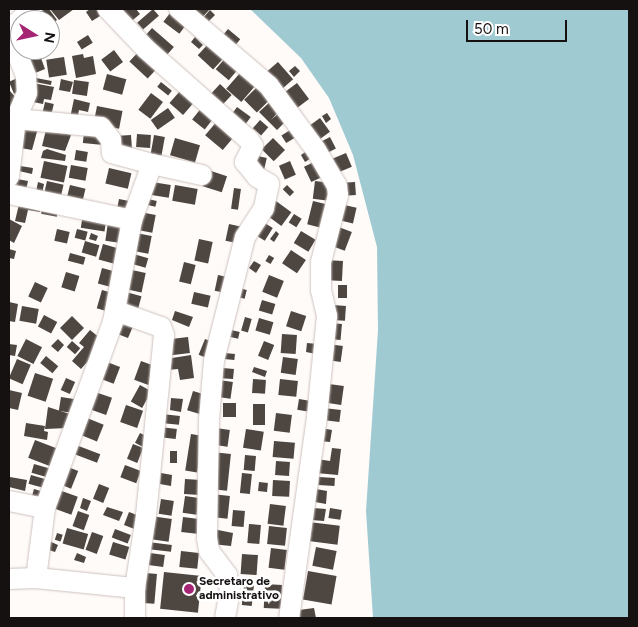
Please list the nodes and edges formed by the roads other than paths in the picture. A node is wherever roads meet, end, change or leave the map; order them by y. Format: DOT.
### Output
graph roads {
  1 [pos="32,9"];
  2 [pos="108,9"];
  3 [pos="179,9"];
  4 [pos="9,31"];
  5 [pos="16,119"];
  6 [pos="152,164"];
  7 [pos="202,175"];
  8 [pos="9,177"];
  9 [pos="9,194"];
  10 [pos="132,220"];
  11 [pos="116,311"];
  12 [pos="9,501"];
  13 [pos="45,508"];
  14 [pos="36,578"];
  15 [pos="9,580"];
  16 [pos="135,588"];
  17 [pos="135,618"];
  18 [pos="225,618"];
  19 [pos="289,618"];
  1 -- 4 [label="street"];
  2 -- 18 [label="street"];
  3 -- 19 [label="street"];
  4 -- 5 [label="street"];
  5 -- 6 [label="street"];
  5 -- 8 [label="street"];
  6 -- 7 [label="street"];
  6 -- 10 [label="street"];
  9 -- 10 [label="street"];
  10 -- 11 [label="street"];
  11 -- 13 [label="street"];
  11 -- 16 [label="street"];
  12 -- 13 [label="street"];
  13 -- 14 [label="street"];
  14 -- 15 [label="street"];
  14 -- 16 [label="street"];
  16 -- 17 [label="street"];
}
